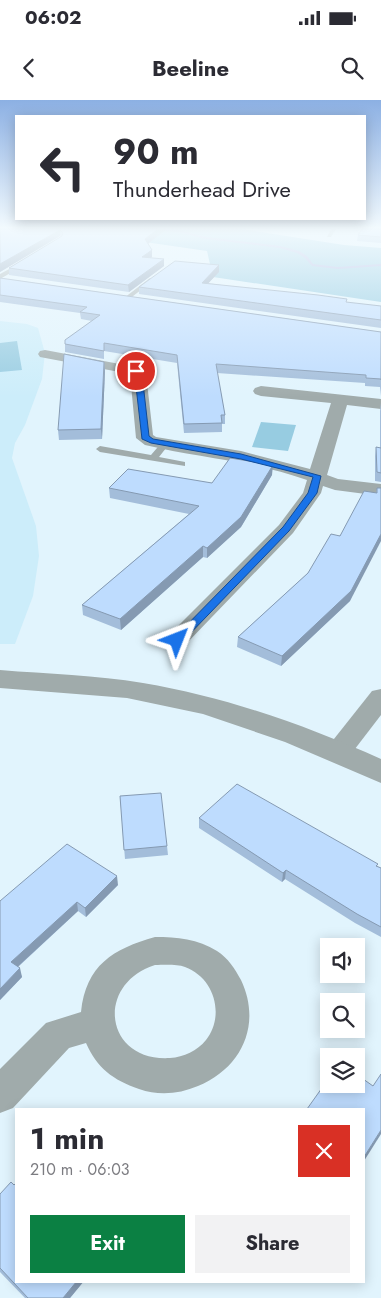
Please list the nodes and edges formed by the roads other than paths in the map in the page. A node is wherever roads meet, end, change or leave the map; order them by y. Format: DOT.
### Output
graph roads {
  1 [pos="141,285"];
  2 [pos="120,298"];
  3 [pos="146,301"];
  4 [pos="45,354"];
  5 [pos="261,391"];
  6 [pos="340,400"];
  7 [pos="381,404"];
  8 [pos="166,443"];
  9 [pos="100,449"];
  10 [pos="152,458"];
  11 [pos="182,464"];
  12 [pos="317,476"];
  13 [pos="381,490"];
  14 [pos="177,640"];
  15 [pos="0,679"];
  16 [pos="381,697"];
  17 [pos="338,751"];
  18 [pos="381,772"];
  19 [pos="97,1024"];
  20 [pos="0,1095"];
  1 -- 2 [label="lane"];
  2 -- 3 [label="street"];
  4 -- 8 [label="street"];
  5 -- 6 [label="street"];
  6 -- 7 [label="street"];
  6 -- 12 [label="street"];
  8 -- 10 [label="lane"];
  8 -- 12 [label="street"];
  9 -- 10 [label="lane"];
  10 -- 11 [label="lane"];
  12 -- 13 [label="street"];
  12 -- 14 [label="street"];
  15 -- 17 [label="street"];
  16 -- 17 [label="street"];
  17 -- 18 [label="street"];
  19 -- 20 [label="street"];
}
